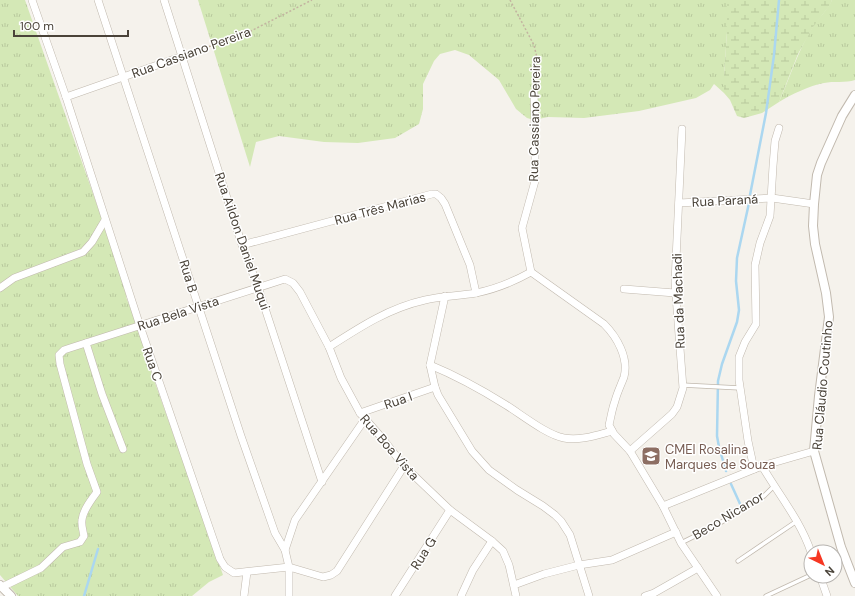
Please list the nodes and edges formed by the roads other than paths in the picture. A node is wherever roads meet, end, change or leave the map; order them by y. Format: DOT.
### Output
graph roads {
  1 [pos="32,0"];
  2 [pos="98,0"];
  3 [pos="164,0"];
  4 [pos="183,56"];
  5 [pos="123,77"];
  6 [pos="534,93"];
  7 [pos="855,94"];
  8 [pos="66,97"];
  9 [pos="779,128"];
  10 [pos="682,129"];
  11 [pos="772,198"];
  12 [pos="679,203"];
  13 [pos="814,204"];
  14 [pos="105,220"];
  15 [pos="242,245"];
  16 [pos="531,272"];
  17 [pos="285,279"];
  18 [pos="258,287"];
  19 [pos="0,288"];
  20 [pos="624,289"];
  21 [pos="476,293"];
  22 [pos="676,293"];
  23 [pos="445,296"];
  24 [pos="198,307"];
  25 [pos="140,326"];
  26 [pos="86,343"];
  27 [pos="329,347"];
  28 [pos="430,365"];
  29 [pos="682,385"];
  30 [pos="435,387"];
  31 [pos="740,388"];
  32 [pos="360,412"];
  33 [pos="365,419"];
  34 [pos="612,431"];
  35 [pos="124,449"];
  36 [pos="630,451"];
  37 [pos="814,451"];
  38 [pos="404,466"];
  39 [pos="762,466"];
  40 [pos="754,469"];
  41 [pos="322,482"];
  42 [pos="774,486"];
  43 [pos="662,506"];
  44 [pos="450,510"];
  45 [pos="798,521"];
  46 [pos="676,532"];
  47 [pos="492,540"];
  48 [pos="681,543"];
  49 [pos="808,544"];
  50 [pos="285,550"];
  51 [pos="738,561"];
  52 [pos="579,565"];
  53 [pos="289,567"];
  54 [pos="698,568"];
  55 [pos="852,569"];
  56 [pos="247,572"];
  57 [pos="803,579"];
  58 [pos="855,583"];
  59 [pos="823,584"];
  60 [pos="514,585"];
  61 [pos="1,586"];
  62 [pos="11,596"];
  63 [pos="244,596"];
  64 [pos="289,596"];
  65 [pos="395,596"];
  66 [pos="461,596"];
  67 [pos="516,596"];
  68 [pos="589,596"];
  69 [pos="645,596"];
  70 [pos="717,596"];
  71 [pos="766,596"];
  72 [pos="827,596"];
  1 -- 8 [label="street, Rua C"];
  2 -- 5 [label="street, Rua B"];
  3 -- 4 [label="street, Rua Aildon Daniel Muqui"];
  4 -- 5 [label="street, Rua Cassiano Pereira"];
  4 -- 15 [label="street, Rua Aildon Daniel Muqui"];
  5 -- 8 [label="street, Rua Cassiano Pereira"];
  5 -- 24 [label="street, Rua B"];
  6 -- 16 [label="street, Rua Cassiano Pereira"];
  7 -- 13 [label="street, Rua Cláudio Coutinho"];
  8 -- 14 [label="street, Rua C"];
  9 -- 11 [label="street"];
  10 -- 12 [label="street, Rua da Machadi"];
  11 -- 12 [label="street, Rua Paraná"];
  11 -- 13 [label="street, Rua Paraná"];
  11 -- 31 [label="street"];
  12 -- 22 [label="street, Rua da Machadi"];
  13 -- 37 [label="street, Rua Cláudio Coutinho"];
  14 -- 19 [label="street"];
  14 -- 25 [label="street, Rua C"];
  15 -- 18 [label="street, Rua Aildon Daniel Muqui"];
  15 -- 21 [label="street, Rua Três Marias"];
  16 -- 21 [label="street"];
  16 -- 34 [label="street"];
  17 -- 18 [label="street, Rua Bela Vista"];
  17 -- 27 [label="street, Rua Boa Vista"];
  18 -- 24 [label="street, Rua Bela Vista"];
  18 -- 41 [label="street, Rua Aildon Daniel Muqui"];
  20 -- 22 [label="street"];
  21 -- 23 [label="street"];
  22 -- 29 [label="street, Rua da Machadi"];
  23 -- 27 [label="street"];
  23 -- 28 [label="street"];
  24 -- 25 [label="street, Rua Bela Vista"];
  24 -- 50 [label="street, Rua B"];
  25 -- 26 [label="street, Rua Bela Vista"];
  25 -- 56 [label="street, Rua C"];
  26 -- 35 [label="street"];
  26 -- 61 [label="street, Rua Bela Vista"];
  27 -- 32 [label="street, Rua Boa Vista"];
  28 -- 30 [label="street"];
  28 -- 34 [label="street"];
  29 -- 31 [label="lane"];
  29 -- 36 [label="street, Rua da Machadi"];
  30 -- 32 [label="street, Rua I"];
  30 -- 52 [label="street"];
  31 -- 40 [label="street"];
  32 -- 33 [label="street, Rua Boa Vista"];
  33 -- 38 [label="street, Rua Boa Vista"];
  33 -- 41 [label="street"];
  34 -- 36 [label="street"];
  36 -- 43 [label="street"];
  37 -- 39 [label="street"];
  37 -- 55 [label="street, Rua Cláudio Coutinho"];
  38 -- 44 [label="street, Rua Boa Vista"];
  38 -- 53 [label="street"];
  39 -- 40 [label="street"];
  39 -- 42 [label="street"];
  40 -- 43 [label="street"];
  41 -- 50 [label="street"];
  42 -- 45 [label="street"];
  42 -- 48 [label="lane, Beco Nicanor"];
  43 -- 46 [label="street"];
  44 -- 47 [label="street, Rua Boa Vista"];
  44 -- 65 [label="street, Rua G"];
  45 -- 49 [label="street"];
  45 -- 51 [label="lane"];
  46 -- 48 [label="street"];
  46 -- 52 [label="street"];
  47 -- 60 [label="street, Rua Boa Vista"];
  47 -- 66 [label="street"];
  48 -- 54 [label="street"];
  50 -- 53 [label="street"];
  52 -- 60 [label="street"];
  52 -- 68 [label="street"];
  53 -- 56 [label="street, Rua C"];
  53 -- 64 [label="street"];
  54 -- 69 [label="street"];
  54 -- 70 [label="street"];
  55 -- 58 [label="street, Rua Cláudio Coutinho"];
  56 -- 63 [label="street"];
  57 -- 71 [label="lane"];
  59 -- 72 [label="street"];
  60 -- 67 [label="street, Rua Boa Vista"];
  61 -- 62 [label="street"];
}
